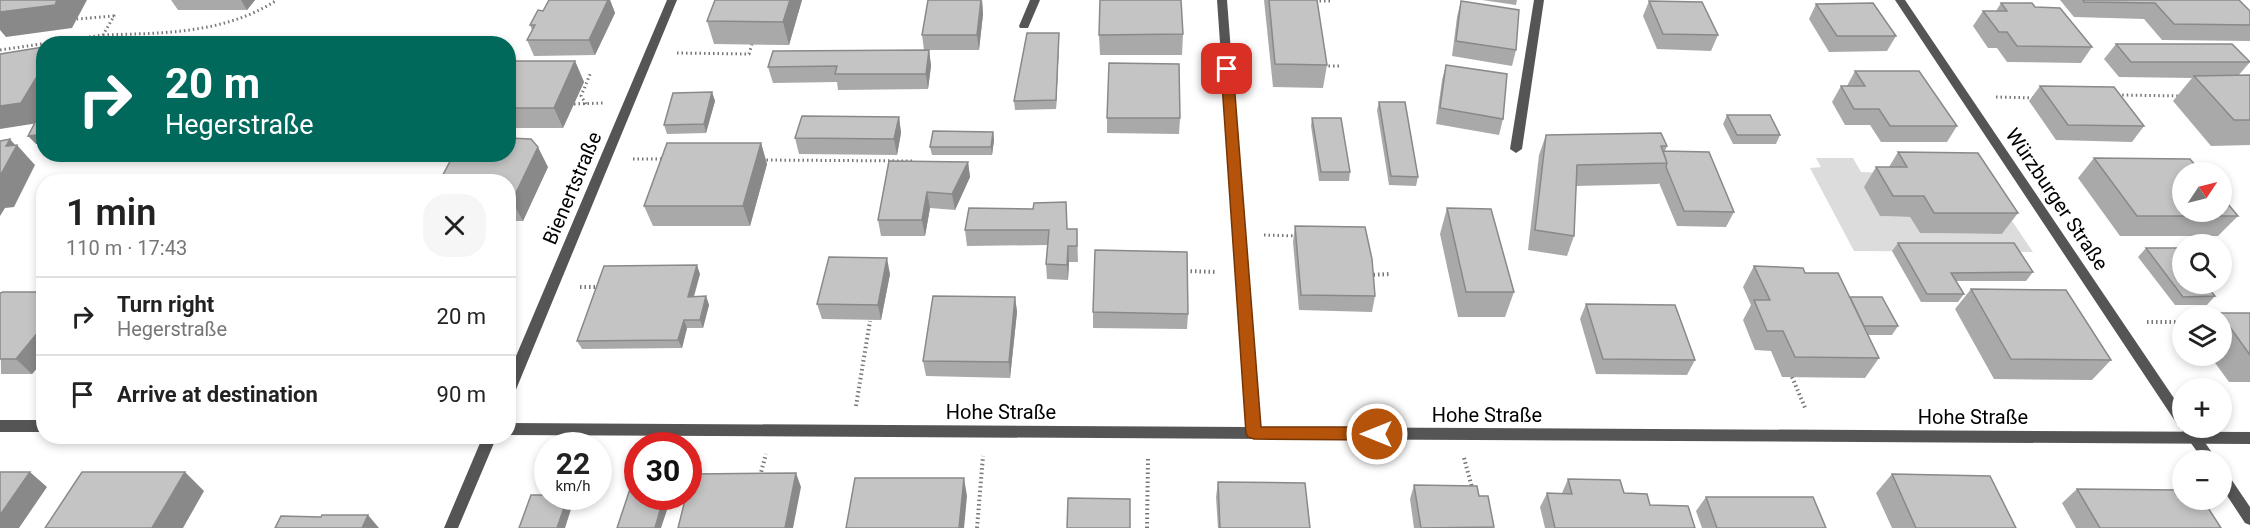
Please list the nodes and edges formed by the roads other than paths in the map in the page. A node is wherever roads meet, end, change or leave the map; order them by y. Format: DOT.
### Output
graph roads {
  1 [pos="672,0"];
  2 [pos="1035,0"];
  3 [pos="1222,0"];
  4 [pos="1539,0"];
  5 [pos="1900,0"];
  6 [pos="1024,26"];
  7 [pos="1516,149"];
  8 [pos="516,373"];
  9 [pos="2172,405"];
  10 [pos="0,426"];
  11 [pos="36,426"];
  12 [pos="516,429"];
  13 [pos="1254,433"];
  14 [pos="2172,433"];
  15 [pos="2232,436"];
  16 [pos="2250,438"];
  17 [pos="487,444"];
  18 [pos="2232,492"];
  19 [pos="2250,519"];
  20 [pos="451,528"];
  1 -- 8 [label="street, Bienertstraße"];
  2 -- 6 [label="street"];
  3 -- 13 [label="street"];
  4 -- 7 [label="street"];
  5 -- 9 [label="street, Würzburger Straße"];
  10 -- 11 [label="street"];
  12 -- 13 [label="street, Hohe Straße"];
  13 -- 14 [label="street, Hohe Straße"];
  15 -- 16 [label="street, Hohe Straße"];
  17 -- 20 [label="street"];
  18 -- 19 [label="street"];
}
